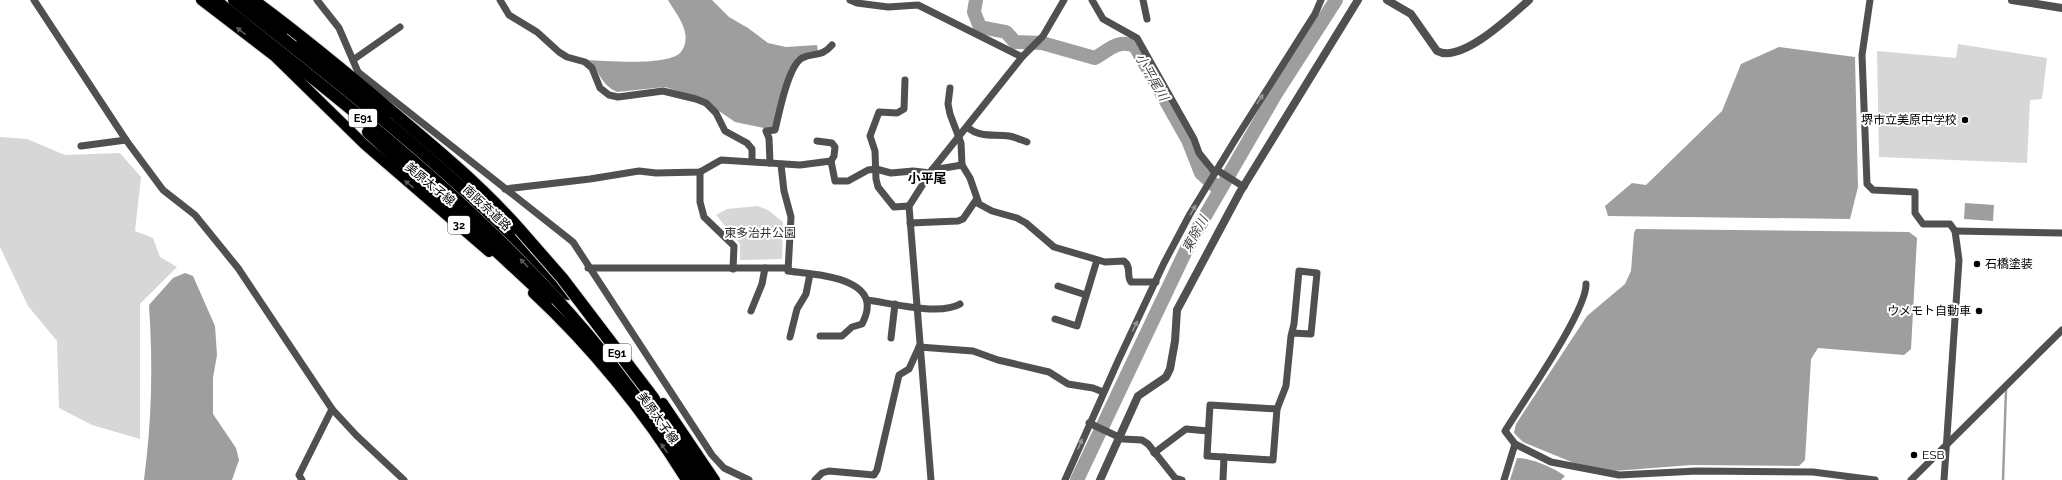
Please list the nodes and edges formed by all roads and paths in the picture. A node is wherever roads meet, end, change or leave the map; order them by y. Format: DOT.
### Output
graph roads {
  1 [pos="34,0"];
  2 [pos="201,0"];
  3 [pos="215,0"];
  4 [pos="234,0"];
  5 [pos="246,0"];
  6 [pos="253,0"];
  7 [pos="318,0"];
  8 [pos="500,0"];
  9 [pos="850,0"];
  10 [pos="1064,0"];
  11 [pos="1092,0"];
  12 [pos="1143,0"];
  13 [pos="1321,0"];
  14 [pos="1358,0"];
  15 [pos="1387,0"];
  16 [pos="1529,0"];
  17 [pos="1870,0"];
  18 [pos="2012,0"];
  19 [pos="2022,1"];
  20 [pos="870,3"];
  21 [pos="2062,8"];
  22 [pos="1147,19"];
  23 [pos="400,27"];
  24 [pos="832,45"];
  25 [pos="274,56"];
  26 [pos="1022,57"];
  27 [pos="353,60"];
  28 [pos="905,80"];
  29 [pos="950,88"];
  30 [pos="967,127"];
  31 [pos="959,137"];
  32 [pos="126,140"];
  33 [pos="817,141"];
  34 [pos="1027,142"];
  35 [pos="81,146"];
  36 [pos="752,161"];
  37 [pos="830,161"];
  38 [pos="770,163"];
  39 [pos="781,164"];
  40 [pos="962,165"];
  41 [pos="876,169"];
  42 [pos="932,171"];
  43 [pos="1216,171"];
  44 [pos="700,172"];
  45 [pos="1244,187"];
  46 [pos="505,189"];
  47 [pos="976,200"];
  48 [pos="909,206"];
  49 [pos="910,223"];
  50 [pos="1955,231"];
  51 [pos="2062,233"];
  52 [pos="1097,260"];
  53 [pos="588,268"];
  54 [pos="765,268"];
  55 [pos="788,268"];
  56 [pos="733,269"];
  57 [pos="810,274"];
  58 [pos="1156,282"];
  59 [pos="1586,284"];
  60 [pos="1058,286"];
  61 [pos="1086,295"];
  62 [pos="867,300"];
  63 [pos="895,304"];
  64 [pos="960,304"];
  65 [pos="917,307"];
  66 [pos="751,311"];
  67 [pos="1055,319"];
  68 [pos="2062,330"];
  69 [pos="1292,333"];
  70 [pos="820,336"];
  71 [pos="790,337"];
  72 [pos="891,338"];
  73 [pos="919,346"];
  74 [pos="623,378"];
  75 [pos="1103,392"];
  76 [pos="654,399"];
  77 [pos="1277,408"];
  78 [pos="332,409"];
  79 [pos="1089,423"];
  80 [pos="1208,431"];
  81 [pos="1119,436"];
  82 [pos="1515,444"];
  83 [pos="1946,444"];
  84 [pos="1154,452"];
  85 [pos="1224,457"];
  86 [pos="302,480"];
  87 [pos="404,480"];
  88 [pos="686,480"];
  89 [pos="695,480"];
  90 [pos="708,480"];
  91 [pos="715,480"];
  92 [pos="749,480"];
  93 [pos="815,480"];
  94 [pos="931,480"];
  95 [pos="1065,480"];
  96 [pos="1100,480"];
  97 [pos="1182,480"];
  98 [pos="1223,480"];
  99 [pos="1504,480"];
  100 [pos="1875,480"];
  101 [pos="1911,480"];
  102 [pos="1944,480"];
  1 -- 32 [label="street"];
  25 -- 2 [label="main road, 美原太子線 / 32, one-way"];
  74 -- 3 [label="highway, 南阪奈道路 / E91, one-way"];
  4 -- 76 [label="highway, 南阪奈道路 / E91, bridge"];
  5 -- 91 [label="main road, 美原太子線"];
  6 -- 76 [label="highway, bridge"];
  7 -- 27 [label="street"];
  8 -- 36 [label="street"];
  9 -- 20 [label="street"];
  10 -- 26 [label="street"];
  11 -- 43 [label="street"];
  12 -- 22 [label="street"];
  43 -- 13 [label="street, one-way"];
  14 -- 45 [label="street"];
  15 -- 16 [label="street"];
  17 -- 50 [label="street"];
  18 -- 19 [label="street"];
  19 -- 21 [label="street"];
  20 -- 26 [label="street"];
  23 -- 27 [label="street"];
  24 -- 38 [label="street"];
  25 -- 74 [label="highway"];
  88 -- 25 [label="main road, 美原太子線 / 32, one-way"];
  26 -- 30 [label="street"];
  27 -- 46 [label="street"];
  28 -- 41 [label="street"];
  29 -- 31 [label="street"];
  30 -- 31 [label="street"];
  30 -- 34 [label="street"];
  31 -- 40 [label="street"];
  31 -- 42 [label="street"];
  32 -- 35 [label="street"];
  32 -- 78 [label="street"];
  33 -- 37 [label="street"];
  36 -- 38 [label="street"];
  36 -- 44 [label="street"];
  37 -- 39 [label="street"];
  37 -- 41 [label="street"];
  38 -- 39 [label="street"];
  39 -- 55 [label="street"];
  40 -- 42 [label="street"];
  40 -- 47 [label="street"];
  41 -- 42 [label="street"];
  41 -- 48 [label="street"];
  42 -- 48 [label="street"];
  43 -- 45 [label="street"];
  58 -- 43 [label="street, one-way"];
  44 -- 46 [label="street"];
  44 -- 56 [label="street"];
  45 -- 81 [label="street"];
  46 -- 53 [label="street"];
  47 -- 49 [label="street"];
  47 -- 52 [label="street"];
  48 -- 49 [label="street"];
  49 -- 65 [label="street"];
  50 -- 51 [label="street"];
  50 -- 83 [label="street"];
  52 -- 58 [label="street"];
  52 -- 61 [label="street"];
  53 -- 56 [label="street"];
  53 -- 92 [label="street"];
  54 -- 55 [label="street"];
  54 -- 56 [label="street"];
  54 -- 66 [label="street"];
  55 -- 57 [label="street"];
  57 -- 62 [label="street"];
  57 -- 71 [label="street"];
  75 -- 58 [label="street, one-way"];
  59 -- 82 [label="street"];
  60 -- 61 [label="street"];
  61 -- 67 [label="street"];
  62 -- 63 [label="street"];
  62 -- 70 [label="street"];
  63 -- 65 [label="street"];
  63 -- 72 [label="street"];
  64 -- 65 [label="street"];
  65 -- 73 [label="street"];
  68 -- 83 [label="street"];
  69 -- 69 [label="street"];
  69 -- 77 [label="street"];
  73 -- 75 [label="street"];
  73 -- 93 [label="street"];
  73 -- 94 [label="street"];
  74 -- 89 [label="highway, 南阪奈道路 / E91"];
  75 -- 79 [label="street"];
  76 -- 90 [label="highway, 南阪奈道路 / E91"];
  77 -- 80 [label="street"];
  77 -- 85 [label="street"];
  78 -- 86 [label="street"];
  78 -- 87 [label="street"];
  79 -- 81 [label="street"];
  95 -- 79 [label="street, one-way"];
  80 -- 84 [label="street"];
  80 -- 85 [label="street"];
  81 -- 84 [label="street"];
  81 -- 96 [label="street"];
  82 -- 99 [label="street"];
  82 -- 100 [label="street"];
  83 -- 101 [label="street"];
  83 -- 102 [label="street"];
  84 -- 97 [label="street"];
  85 -- 98 [label="street"];
}
